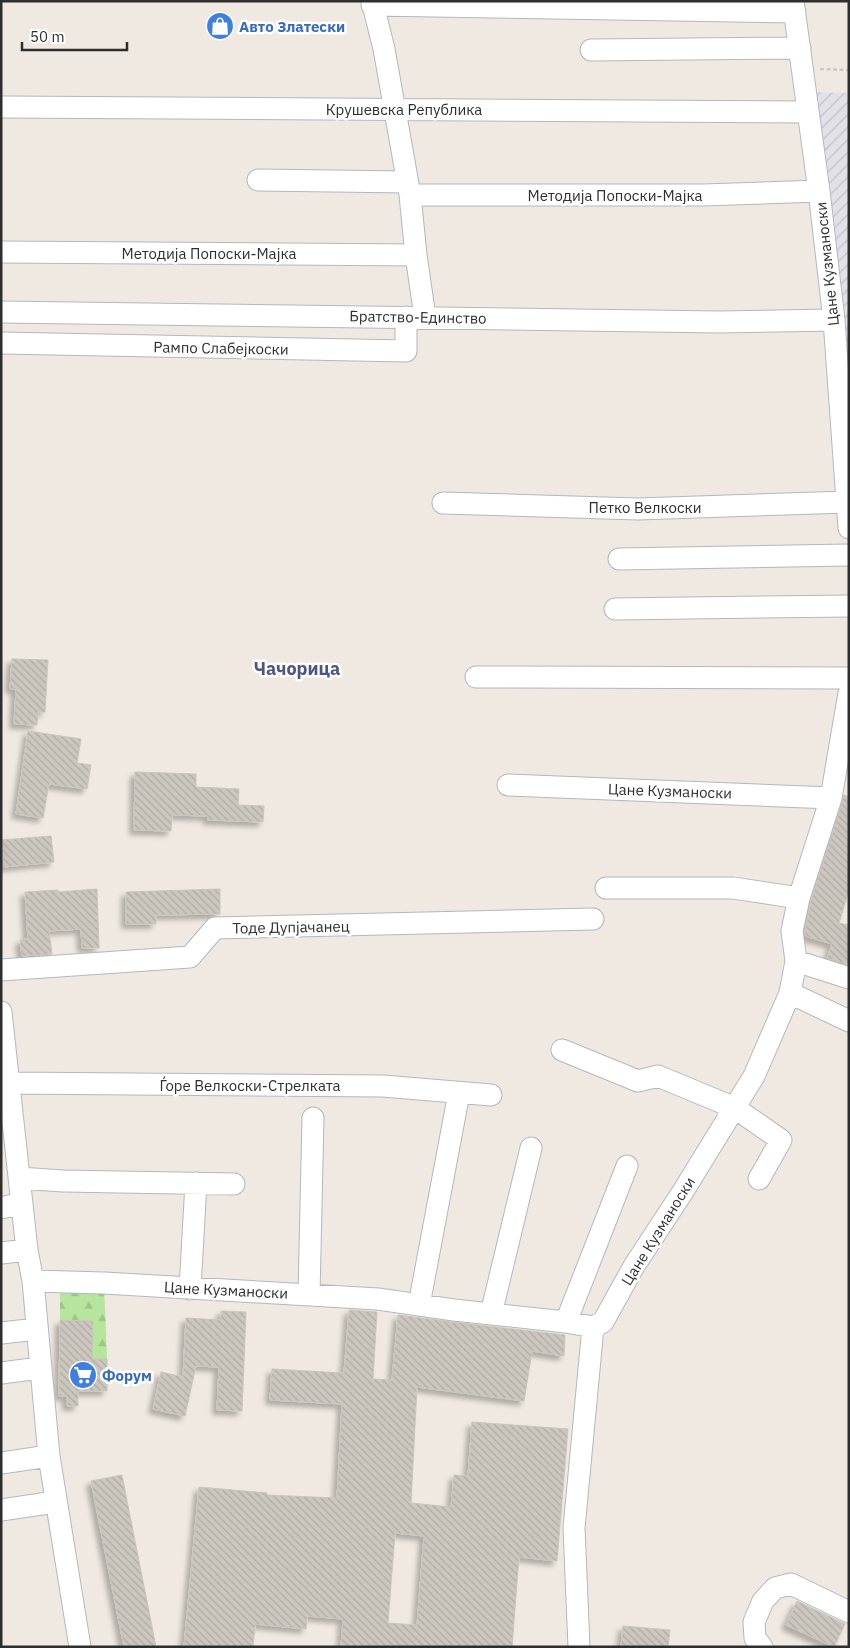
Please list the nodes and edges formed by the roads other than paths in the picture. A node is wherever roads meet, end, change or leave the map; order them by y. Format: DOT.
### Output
graph roads {
  1 [pos="372,3"];
  2 [pos="794,6"];
  3 [pos="800,48"];
  4 [pos="591,50"];
  5 [pos="1,107"];
  6 [pos="393,109"];
  7 [pos="808,112"];
  8 [pos="258,180"];
  9 [pos="408,188"];
  10 [pos="819,191"];
  11 [pos="1,252"];
  12 [pos="416,255"];
  13 [pos="1,312"];
  14 [pos="415,317"];
  15 [pos="834,320"];
  16 [pos="1,343"];
  17 [pos="847,502"];
  18 [pos="443,503"];
  19 [pos="849,528"];
  20 [pos="849,555"];
  21 [pos="619,559"];
  22 [pos="849,606"];
  23 [pos="615,609"];
  24 [pos="476,677"];
  25 [pos="849,678"];
  26 [pos="849,693"];
  27 [pos="508,785"];
  28 [pos="831,798"];
  29 [pos="606,888"];
  30 [pos="799,898"];
  31 [pos="593,919"];
  32 [pos="796,961"];
  33 [pos="1,970"];
  34 [pos="849,978"];
  35 [pos="790,993"];
  36 [pos="1,1012"];
  37 [pos="849,1020"];
  38 [pos="2,1036"];
  39 [pos="562,1050"];
  40 [pos="9,1083"];
  41 [pos="459,1093"];
  42 [pos="491,1095"];
  43 [pos="735,1108"];
  44 [pos="7,1118"];
  45 [pos="313,1118"];
  46 [pos="531,1148"];
  47 [pos="627,1166"];
  48 [pos="19,1178"];
  49 [pos="758,1179"];
  50 [pos="196,1183"];
  51 [pos="234,1184"];
  52 [pos="22,1204"];
  53 [pos="1,1208"];
  54 [pos="27,1250"];
  55 [pos="1,1253"];
  56 [pos="32,1281"];
  57 [pos="190,1289"];
  58 [pos="309,1294"];
  59 [pos="419,1305"];
  60 [pos="491,1314"];
  61 [pos="566,1322"];
  62 [pos="593,1327"];
  63 [pos="37,1329"];
  64 [pos="1,1333"];
  65 [pos="40,1368"];
  66 [pos="1,1373"];
  67 [pos="49,1456"];
  68 [pos="1,1463"];
  69 [pos="56,1502"];
  70 [pos="1,1510"];
  71 [pos="849,1612"];
  72 [pos="80,1647"];
  73 [pos="579,1647"];
  74 [pos="762,1647"];
  1 -- 2 [label="street"];
  1 -- 6 [label="street"];
  2 -- 3 [label="street, Цане Кузманоски"];
  3 -- 4 [label="street"];
  3 -- 7 [label="street, Цане Кузманоски"];
  5 -- 6 [label="street, Крушевска Република"];
  6 -- 7 [label="street, Крушевска Република"];
  6 -- 9 [label="street"];
  7 -- 10 [label="street, Цане Кузманоски"];
  8 -- 9 [label="street, Методија Попоски-Мајка"];
  9 -- 10 [label="street, Методија Попоски-Мајка"];
  9 -- 12 [label="street"];
  10 -- 15 [label="street, Цане Кузманоски"];
  11 -- 12 [label="street, Методија Попоски-Мајка"];
  12 -- 14 [label="street"];
  13 -- 14 [label="street, Братство-Единство"];
  14 -- 15 [label="street, Братство-Единство"];
  14 -- 16 [label="street, Рампо Слабејкоски"];
  15 -- 17 [label="street, Цане Кузманоски"];
  17 -- 18 [label="street, Петко Велкоски"];
  17 -- 19 [label="street, Цане Кузманоски"];
  20 -- 21 [label="street"];
  22 -- 23 [label="street"];
  24 -- 25 [label="street"];
  26 -- 28 [label="street, Цане Кузманоски"];
  27 -- 28 [label="street, Цане Кузманоски"];
  28 -- 30 [label="street, Цане Кузманоски"];
  29 -- 30 [label="street"];
  30 -- 32 [label="street, Цане Кузманоски"];
  31 -- 33 [label="street, Тоде Дупјачанец"];
  32 -- 34 [label="street"];
  32 -- 35 [label="street, Цане Кузманоски"];
  35 -- 37 [label="street"];
  35 -- 43 [label="street, Цане Кузманоски"];
  36 -- 38 [label="street"];
  38 -- 40 [label="street"];
  39 -- 43 [label="street"];
  40 -- 41 [label="street, Ѓоре Велкоски-Стрелката"];
  40 -- 44 [label="street"];
  41 -- 42 [label="street, Ѓоре Велкоски-Стрелката"];
  41 -- 59 [label="street"];
  43 -- 49 [label="street"];
  43 -- 62 [label="street, Цане Кузманоски"];
  44 -- 48 [label="street"];
  45 -- 58 [label="street"];
  46 -- 60 [label="street"];
  47 -- 61 [label="street"];
  48 -- 50 [label="street"];
  48 -- 52 [label="street"];
  50 -- 51 [label="street"];
  50 -- 57 [label="street"];
  52 -- 53 [label="street"];
  52 -- 54 [label="street"];
  54 -- 55 [label="street"];
  54 -- 56 [label="street"];
  56 -- 57 [label="street, Цане Кузманоски"];
  56 -- 63 [label="street"];
  57 -- 58 [label="street, Цане Кузманоски"];
  58 -- 59 [label="street, Цане Кузманоски"];
  59 -- 60 [label="street, Цане Кузманоски"];
  60 -- 61 [label="street, Цане Кузманоски"];
  61 -- 62 [label="street, Цане Кузманоски"];
  62 -- 73 [label="street"];
  63 -- 64 [label="street"];
  63 -- 65 [label="street"];
  65 -- 66 [label="street"];
  65 -- 67 [label="street"];
  67 -- 68 [label="street"];
  67 -- 69 [label="street"];
  69 -- 70 [label="street"];
  69 -- 72 [label="street"];
  71 -- 74 [label="street"];
}
